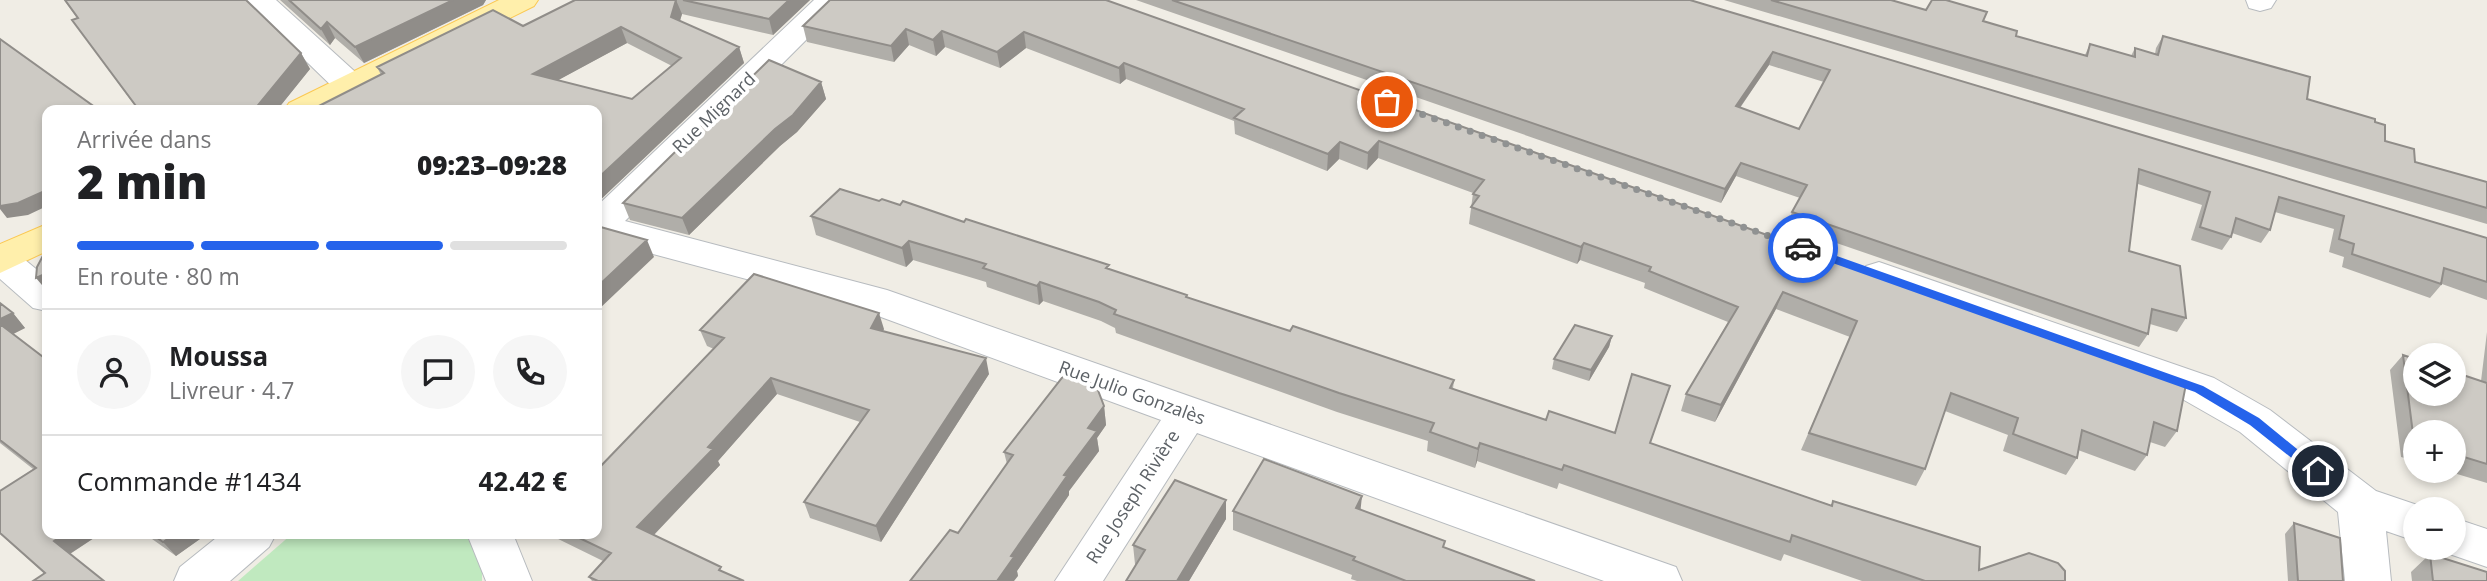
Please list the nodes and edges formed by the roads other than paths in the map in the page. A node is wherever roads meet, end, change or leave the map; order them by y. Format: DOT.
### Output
graph roads {
  1 [pos="258,0"];
  2 [pos="523,0"];
  3 [pos="831,0"];
  4 [pos="351,86"];
  5 [pos="311,105"];
  6 [pos="602,221"];
  7 [pos="602,227"];
  8 [pos="42,238"];
  9 [pos="0,259"];
  10 [pos="1846,263"];
  11 [pos="42,294"];
  12 [pos="1188,413"];
  13 [pos="2360,504"];
  14 [pos="2403,519"];
  15 [pos="247,539"];
  16 [pos="492,539"];
  17 [pos="2466,541"];
  18 [pos="2487,548"];
  19 [pos="197,581"];
  20 [pos="509,581"];
  21 [pos="1078,581"];
  22 [pos="1659,581"];
  23 [pos="2368,581"];
  1 -- 4 [label="street"];
  2 -- 4 [label="main road"];
  3 -- 6 [label="street, Rue Mignard"];
  4 -- 5 [label="main road"];
  7 -- 12 [label="street, Rue Julio Gonzalès"];
  8 -- 9 [label="main road"];
  9 -- 11 [label="street"];
  10 -- 13 [label="street"];
  12 -- 21 [label="street, Rue Joseph Rivière"];
  12 -- 22 [label="street, Rue Julio Gonzalès"];
  13 -- 14 [label="street"];
  13 -- 23 [label="street"];
  15 -- 19 [label="street"];
  16 -- 20 [label="street"];
  17 -- 18 [label="street"];
}
